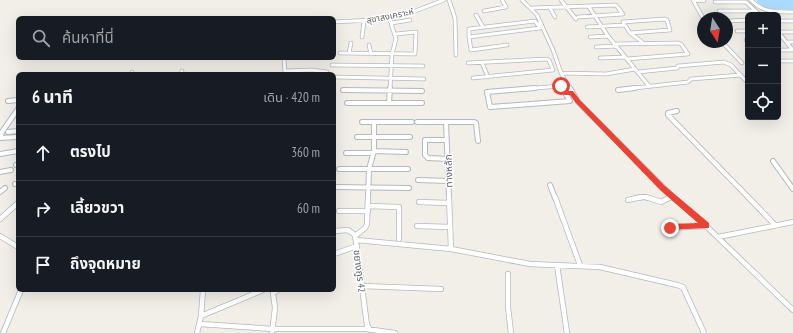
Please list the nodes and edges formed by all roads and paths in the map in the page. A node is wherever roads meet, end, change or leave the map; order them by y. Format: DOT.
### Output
graph roads {
  1 [pos="444,0"];
  2 [pos="449,0"];
  3 [pos="502,0"];
  4 [pos="522,0"];
  5 [pos="561,0"];
  6 [pos="694,0"];
  7 [pos="751,0"];
  8 [pos="704,1"];
  9 [pos="745,1"];
  10 [pos="716,2"];
  11 [pos="567,7"];
  12 [pos="589,7"];
  13 [pos="532,8"];
  14 [pos="550,8"];
  15 [pos="484,11"];
  16 [pos="720,11"];
  17 [pos="755,11"];
  18 [pos="700,12"];
  19 [pos="793,12"];
  20 [pos="476,15"];
  21 [pos="595,16"];
  22 [pos="389,17"];
  23 [pos="555,17"];
  24 [pos="410,20"];
  25 [pos="745,20"];
  26 [pos="364,21"];
  27 [pos="733,21"];
  28 [pos="781,21"];
  29 [pos="793,21"];
  30 [pos="336,22"];
  31 [pos="391,23"];
  32 [pos="539,24"];
  33 [pos="625,25"];
  34 [pos="601,26"];
  35 [pos="483,27"];
  36 [pos="587,27"];
  37 [pos="745,30"];
  38 [pos="737,31"];
  39 [pos="630,32"];
  40 [pos="781,32"];
  41 [pos="793,32"];
  42 [pos="396,34"];
  43 [pos="781,35"];
  44 [pos="608,36"];
  45 [pos="362,37"];
  46 [pos="469,37"];
  47 [pos="590,37"];
  48 [pos="781,40"];
  49 [pos="786,41"];
  50 [pos="793,42"];
  51 [pos="351,43"];
  52 [pos="644,43"];
  53 [pos="370,45"];
  54 [pos="507,45"];
  55 [pos="616,45"];
  56 [pos="596,47"];
  57 [pos="728,48"];
  58 [pos="781,50"];
  59 [pos="340,53"];
  60 [pos="349,53"];
  61 [pos="371,54"];
  62 [pos="392,54"];
  63 [pos="456,55"];
  64 [pos="600,58"];
  65 [pos="626,58"];
  66 [pos="284,60"];
  67 [pos="781,61"];
  68 [pos="793,61"];
  69 [pos="482,62"];
  70 [pos="742,63"];
  71 [pos="468,64"];
  72 [pos="550,64"];
  73 [pos="557,64"];
  74 [pos="332,66"];
  75 [pos="391,66"];
  76 [pos="423,66"];
  77 [pos="637,71"];
  78 [pos="285,72"];
  79 [pos="294,72"];
  80 [pos="318,72"];
  81 [pos="318,72"];
  82 [pos="328,72"];
  83 [pos="561,73"];
  84 [pos="741,75"];
  85 [pos="336,77"];
  86 [pos="488,77"];
  87 [pos="391,78"];
  88 [pos="473,78"];
  89 [pos="424,79"];
  90 [pos="745,80"];
  91 [pos="649,86"];
  92 [pos="343,90"];
  93 [pos="618,90"];
  94 [pos="390,91"];
  95 [pos="422,91"];
  96 [pos="566,93"];
  97 [pos="571,93"];
  98 [pos="16,100"];
  99 [pos="8,101"];
  100 [pos="347,103"];
  101 [pos="389,103"];
  102 [pos="422,103"];
  103 [pos="677,111"];
  104 [pos="16,112"];
  105 [pos="362,122"];
  106 [pos="374,122"];
  107 [pos="412,122"];
  108 [pos="417,122"];
  109 [pos="446,122"];
  110 [pos="16,131"];
  111 [pos="8,132"];
  112 [pos="16,136"];
  113 [pos="357,137"];
  114 [pos="374,137"];
  115 [pos="410,137"];
  116 [pos="0,138"];
  117 [pos="447,140"];
  118 [pos="478,141"];
  119 [pos="16,151"];
  120 [pos="373,152"];
  121 [pos="406,152"];
  122 [pos="346,153"];
  123 [pos="0,154"];
  124 [pos="448,159"];
  125 [pos="773,161"];
  126 [pos="339,169"];
  127 [pos="369,169"];
  128 [pos="408,169"];
  129 [pos="11,170"];
  130 [pos="0,172"];
  131 [pos="418,180"];
  132 [pos="448,181"];
  133 [pos="550,185"];
  134 [pos="336,187"];
  135 [pos="5,188"];
  136 [pos="368,188"];
  137 [pos="410,188"];
  138 [pos="793,189"];
  139 [pos="0,192"];
  140 [pos="672,197"];
  141 [pos="628,200"];
  142 [pos="419,202"];
  143 [pos="449,203"];
  144 [pos="16,205"];
  145 [pos="368,209"];
  146 [pos="339,211"];
  147 [pos="0,219"];
  148 [pos="793,222"];
  149 [pos="775,225"];
  150 [pos="417,226"];
  151 [pos="706,226"];
  152 [pos="450,227"];
  153 [pos="670,228"];
  154 [pos="336,231"];
  155 [pos="0,236"];
  156 [pos="718,237"];
  157 [pos="356,238"];
  158 [pos="399,239"];
  159 [pos="16,246"];
  160 [pos="357,246"];
  161 [pos="451,249"];
  162 [pos="336,253"];
  163 [pos="557,265"];
  164 [pos="580,265"];
  165 [pos="508,274"];
  166 [pos="362,286"];
  167 [pos="441,289"];
  168 [pos="20,292"];
  169 [pos="203,292"];
  170 [pos="258,292"];
  171 [pos="275,292"];
  172 [pos="793,310"];
  173 [pos="201,316"];
  174 [pos="200,324"];
  175 [pos="370,330"];
  176 [pos="273,331"];
  177 [pos="3,333"];
  178 [pos="197,333"];
  179 [pos="395,333"];
  180 [pos="511,333"];
  181 [pos="567,333"];
  182 [pos="704,333"];
  1 -- 22 [label="street, สุขาสงเคราะห์"];
  2 -- 63 [label="street"];
  3 -- 15 [label="street"];
  4 -- 13 [label="street"];
  5 -- 11 [label="street"];
  6 -- 8 [label="street"];
  6 -- 18 [label="street"];
  7 -- 19 [label="street"];
  9 -- 10 [label="street"];
  9 -- 17 [label="street"];
  11 -- 12 [label="street"];
  11 -- 14 [label="street"];
  11 -- 21 [label="street"];
  12 -- 21 [label="street"];
  12 -- 21 [label="street"];
  13 -- 14 [label="street"];
  13 -- 32 [label="street"];
  14 -- 23 [label="street"];
  16 -- 17 [label="street"];
  20 -- 35 [label="street"];
  21 -- 34 [label="street"];
  22 -- 26 [label="street, สุขาสงเคราะห์"];
  22 -- 31 [label="street"];
  24 -- 31 [label="street"];
  25 -- 27 [label="street"];
  26 -- 30 [label="street, สุขาสงเคราะห์"];
  26 -- 45 [label="street"];
  28 -- 29 [label="street"];
  31 -- 42 [label="street"];
  32 -- 35 [label="street"];
  32 -- 46 [label="street"];
  32 -- 73 [label="street"];
  33 -- 34 [label="street"];
  33 -- 39 [label="street"];
  33 -- 39 [label="street"];
  34 -- 36 [label="street"];
  34 -- 44 [label="street"];
  35 -- 46 [label="street"];
  37 -- 38 [label="street"];
  39 -- 52 [label="street"];
  40 -- 41 [label="street"];
  42 -- 62 [label="street"];
  42 -- 62 [label="street"];
  43 -- 49 [label="street"];
  44 -- 47 [label="street"];
  44 -- 55 [label="street"];
  46 -- 54 [label="street"];
  48 -- 49 [label="street"];
  49 -- 50 [label="street"];
  49 -- 58 [label="street"];
  51 -- 60 [label="street"];
  52 -- 55 [label="street"];
  52 -- 65 [label="street"];
  53 -- 61 [label="street"];
  55 -- 56 [label="street"];
  55 -- 65 [label="street"];
  57 -- 70 [label="street"];
  59 -- 60 [label="street"];
  60 -- 61 [label="street"];
  61 -- 62 [label="street"];
  62 -- 75 [label="street"];
  64 -- 65 [label="street"];
  65 -- 77 [label="street"];
  66 -- 78 [label="street"];
  67 -- 68 [label="street"];
  69 -- 71 [label="street"];
  69 -- 72 [label="street"];
  69 -- 86 [label="street"];
  72 -- 73 [label="street"];
  72 -- 86 [label="street"];
  73 -- 83 [label="street"];
  74 -- 75 [label="street"];
  75 -- 76 [label="street"];
  75 -- 87 [label="street"];
  77 -- 83 [label="street"];
  77 -- 84 [label="street"];
  77 -- 91 [label="street"];
  79 -- 80 [label="street"];
  81 -- 82 [label="street"];
  83 -- 97 [label="street"];
  84 -- 90 [label="street"];
  84 -- 91 [label="street"];
  85 -- 87 [label="street"];
  86 -- 88 [label="street"];
  87 -- 89 [label="street"];
  87 -- 94 [label="street"];
  91 -- 93 [label="street"];
  92 -- 94 [label="street"];
  94 -- 95 [label="street"];
  94 -- 101 [label="street"];
  96 -- 96 [label="street"];
  96 -- 97 [label="street"];
  97 -- 140 [label="street"];
  98 -- 99 [label="street"];
  100 -- 101 [label="street"];
  101 -- 102 [label="street"];
  103 -- 149 [label="street"];
  104 -- 116 [label="street"];
  105 -- 106 [label="street"];
  106 -- 107 [label="street"];
  106 -- 114 [label="street"];
  108 -- 109 [label="street"];
  109 -- 117 [label="street, ทางหลัก"];
  109 -- 118 [label="street"];
  110 -- 111 [label="street"];
  112 -- 116 [label="street"];
  113 -- 114 [label="street"];
  114 -- 115 [label="street"];
  114 -- 120 [label="street"];
  117 -- 124 [label="street, ทางหลัก"];
  117 -- 124 [label="street"];
  119 -- 123 [label="street"];
  120 -- 121 [label="street"];
  120 -- 122 [label="street"];
  120 -- 127 [label="street"];
  124 -- 132 [label="street, ทางหลัก"];
  125 -- 138 [label="street"];
  126 -- 127 [label="street"];
  127 -- 128 [label="street"];
  127 -- 136 [label="street"];
  129 -- 130 [label="street"];
  131 -- 132 [label="street"];
  132 -- 143 [label="street, ทางหลัก"];
  133 -- 164 [label="street"];
  134 -- 136 [label="street"];
  135 -- 139 [label="street"];
  136 -- 137 [label="street"];
  136 -- 145 [label="street"];
  140 -- 141 [label="street"];
  140 -- 151 [label="street"];
  142 -- 143 [label="street"];
  143 -- 152 [label="street, ทางหลัก"];
  144 -- 147 [label="street"];
  145 -- 146 [label="street"];
  145 -- 157 [label="street"];
  145 -- 158 [label="street"];
  148 -- 149 [label="street"];
  149 -- 156 [label="street"];
  150 -- 152 [label="street"];
  151 -- 153 [label="street"];
  151 -- 156 [label="street"];
  152 -- 161 [label="street, ทางหลัก"];
  154 -- 157 [label="street, ชยางกูร 42"];
  155 -- 159 [label="street"];
  156 -- 172 [label="street"];
  157 -- 160 [label="street, ชยางกูร 42"];
  157 -- 161 [label="street"];
  160 -- 162 [label="street"];
  160 -- 166 [label="street, ชยางกูร 42"];
  161 -- 163 [label="street"];
  163 -- 164 [label="street"];
  163 -- 181 [label="street"];
  164 -- 182 [label="street"];
  165 -- 180 [label="street"];
  166 -- 167 [label="street"];
  166 -- 175 [label="street, ชยางกูร 42"];
  168 -- 177 [label="street"];
  169 -- 173 [label="street"];
  170 -- 173 [label="street"];
  171 -- 176 [label="street"];
  173 -- 174 [label="street"];
  174 -- 176 [label="street"];
  174 -- 178 [label="street"];
  175 -- 176 [label="street"];
  175 -- 179 [label="street"];
}
